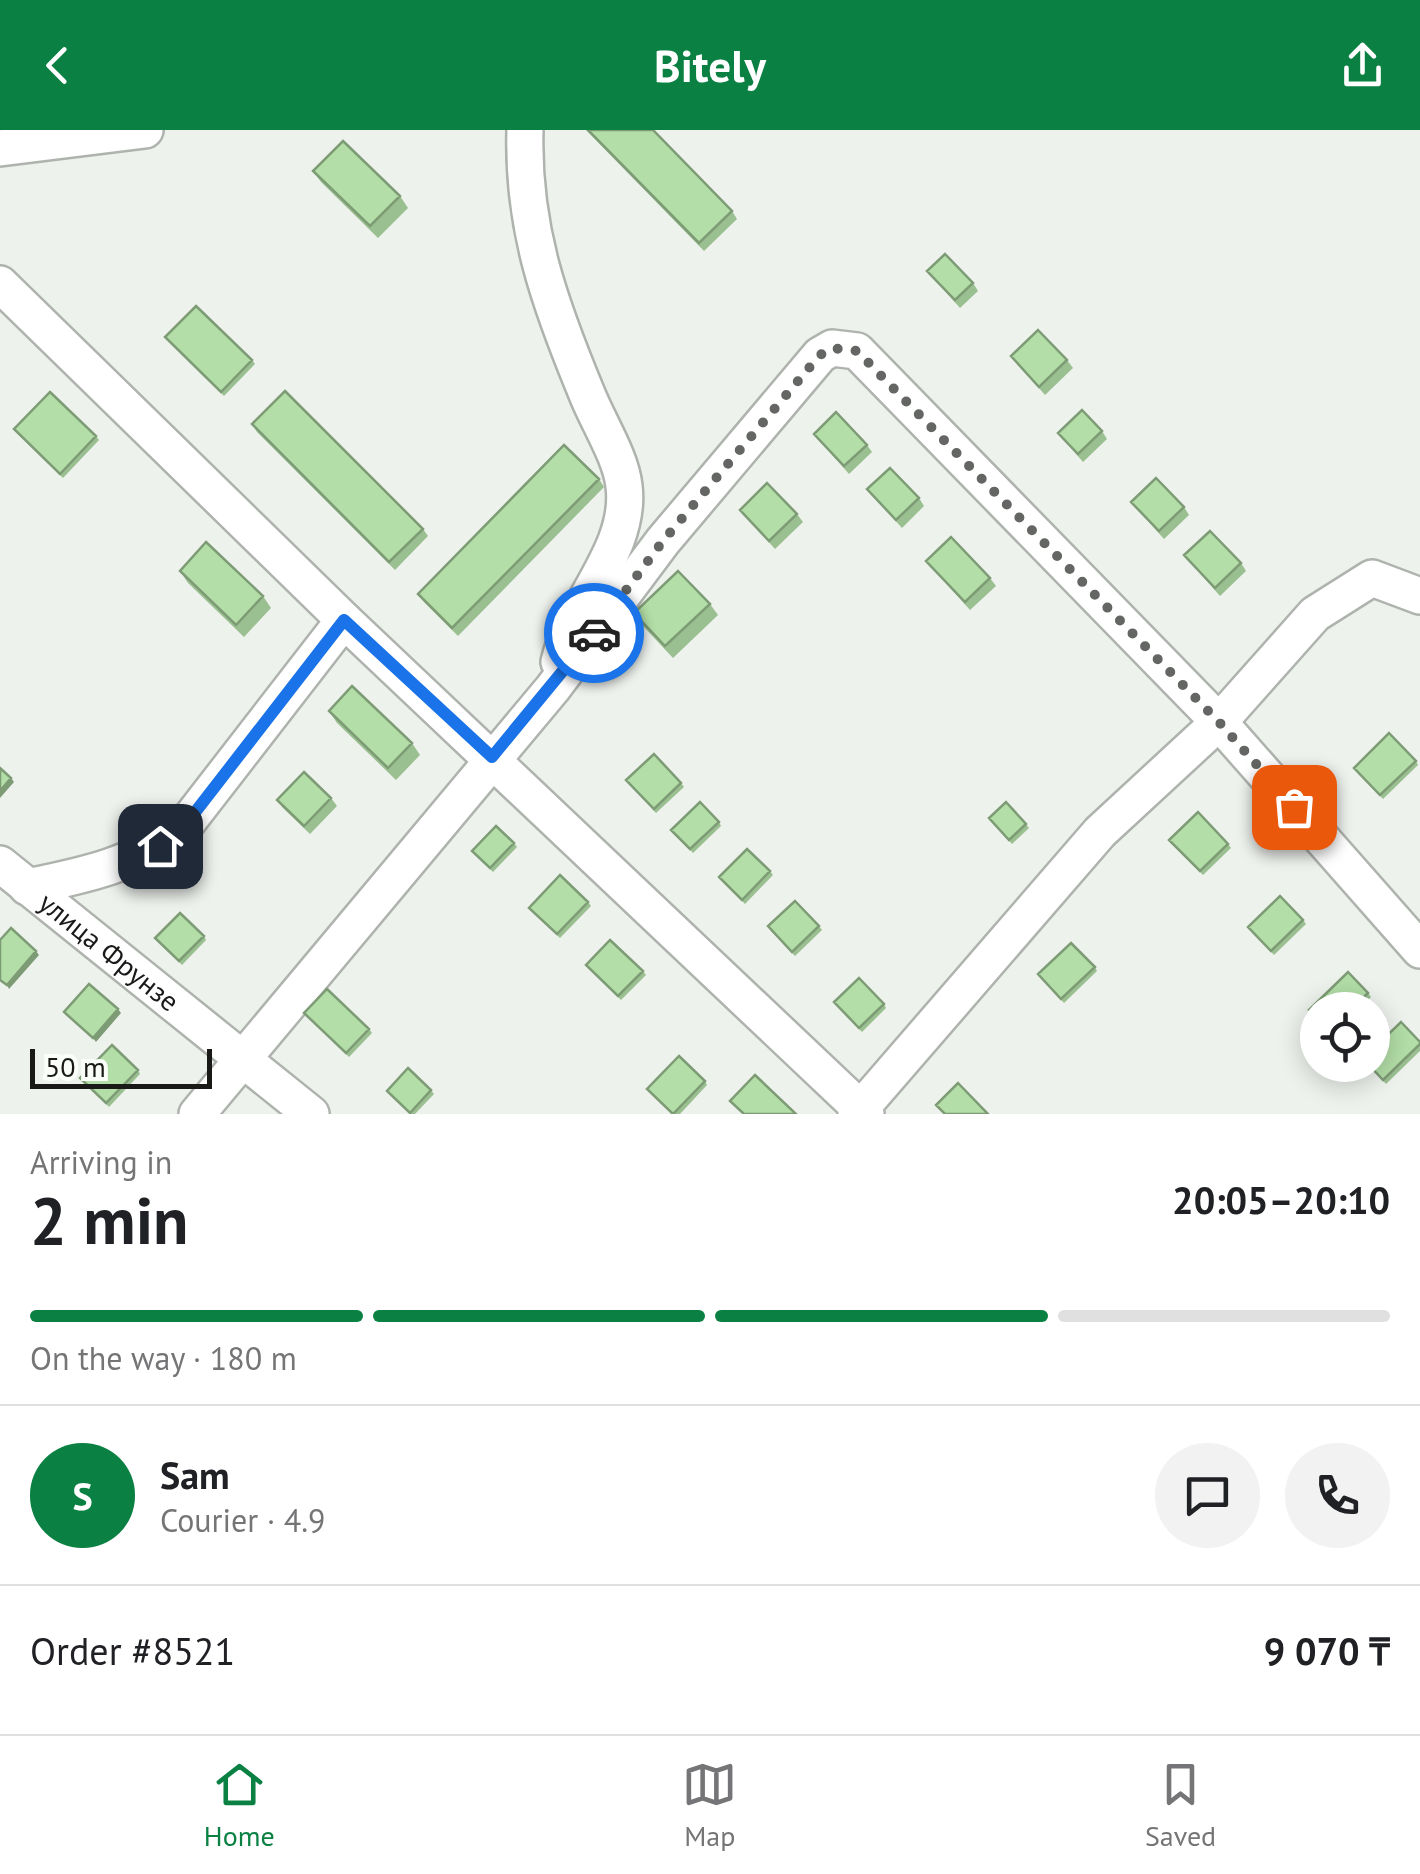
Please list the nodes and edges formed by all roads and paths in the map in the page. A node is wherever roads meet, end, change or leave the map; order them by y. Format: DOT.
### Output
graph roads {
  1 [pos="146,130"];
  2 [pos="526,130"];
  3 [pos="0,148"];
  4 [pos="0,284"];
  5 [pos="1420,596"];
  6 [pos="344,620"];
  7 [pos="553,688"];
  8 [pos="1219,722"];
  9 [pos="492,757"];
  10 [pos="0,864"];
  11 [pos="27,887"];
  12 [pos="1420,950"];
  13 [pos="241,1058"];
  14 [pos="861,1112"];
  15 [pos="196,1114"];
  16 [pos="311,1114"];
  1 -- 3 [label="street"];
  2 -- 7 [label="street"];
  4 -- 6 [label="street"];
  5 -- 8 [label="street"];
  6 -- 9 [label="street"];
  6 -- 11 [label="street"];
  7 -- 8 [label="street"];
  7 -- 9 [label="street"];
  8 -- 12 [label="street"];
  8 -- 14 [label="street"];
  9 -- 13 [label="street"];
  9 -- 14 [label="street"];
  10 -- 11 [label="street, улица Фрунзе"];
  11 -- 13 [label="street, улица Фрунзе"];
  13 -- 15 [label="street"];
  13 -- 16 [label="street, улица Фрунзе"];
}
